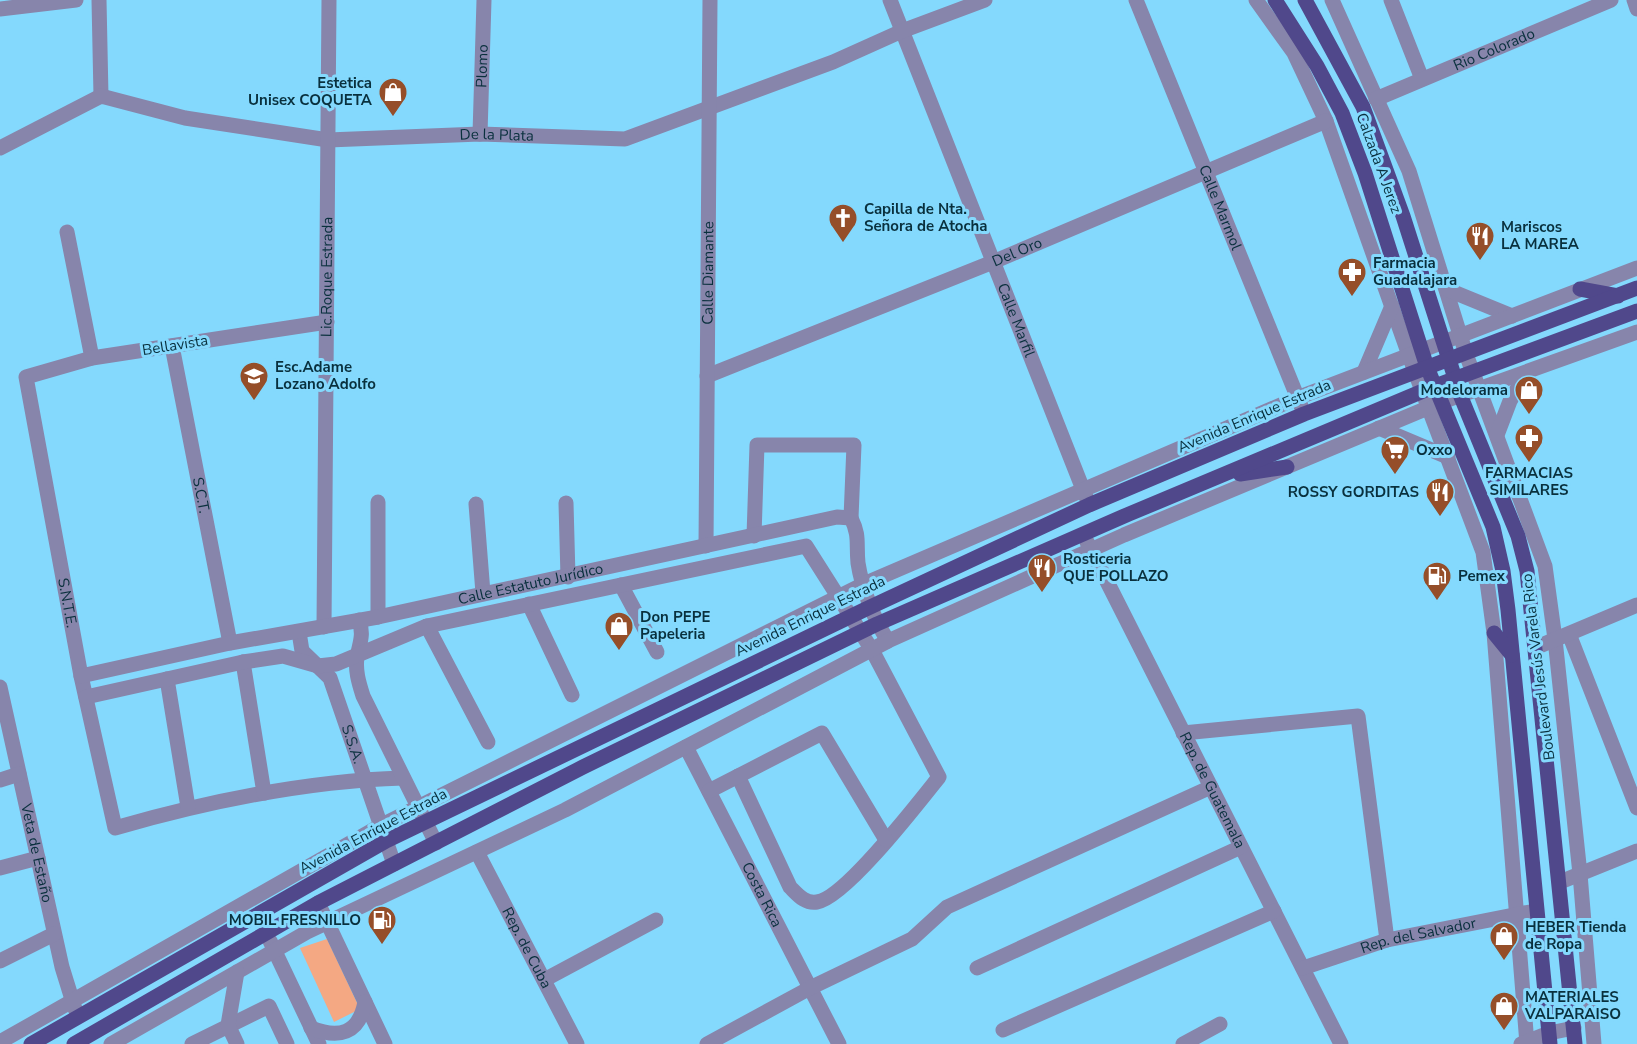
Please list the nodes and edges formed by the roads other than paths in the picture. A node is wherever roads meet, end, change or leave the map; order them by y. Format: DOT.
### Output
graph roads {
  1 [pos="76,0"];
  2 [pos="99,0"];
  3 [pos="329,0"];
  4 [pos="484,0"];
  5 [pos="710,0"];
  6 [pos="890,0"];
  7 [pos="985,0"];
  8 [pos="1137,0"];
  9 [pos="1256,0"];
  10 [pos="1275,0"];
  11 [pos="1305,0"];
  12 [pos="1332,0"];
  13 [pos="1391,0"];
  14 [pos="1611,0"];
  15 [pos="1634,0"];
  16 [pos="0,9"];
  17 [pos="1637,9"];
  18 [pos="902,31"];
  19 [pos="1422,80"];
  20 [pos="101,96"];
  21 [pos="1376,99"];
  22 [pos="709,108"];
  23 [pos="1326,121"];
  24 [pos="480,134"];
  25 [pos="328,140"];
  26 [pos="0,148"];
  27 [pos="1205,170"];
  28 [pos="67,232"];
  29 [pos="993,261"];
  30 [pos="1637,268"];
  31 [pos="1637,288"];
  32 [pos="1446,289"];
  33 [pos="1580,289"];
  34 [pos="1618,296"];
  35 [pos="1392,306"];
  36 [pos="1637,310"];
  37 [pos="1512,316"];
  38 [pos="327,322"];
  39 [pos="1637,332"];
  40 [pos="1460,336"];
  41 [pos="1444,342"];
  42 [pos="172,346"];
  43 [pos="1415,352"];
  44 [pos="1466,354"];
  45 [pos="92,358"];
  46 [pos="1450,360"];
  47 [pos="1421,369"];
  48 [pos="1364,372"];
  49 [pos="1473,372"];
  50 [pos="1527,372"];
  51 [pos="707,376"];
  52 [pos="26,377"];
  53 [pos="1455,379"];
  54 [pos="1429,389"];
  55 [pos="1479,390"];
  56 [pos="1461,397"];
  57 [pos="1297,398"];
  58 [pos="1436,405"];
  59 [pos="1304,414"];
  60 [pos="1379,428"];
  61 [pos="1497,435"];
  62 [pos="1448,456"];
  63 [pos="1287,467"];
  64 [pos="1216,478"];
  65 [pos="1082,489"];
  66 [pos="378,502"];
  67 [pos="566,503"];
  68 [pos="476,504"];
  69 [pos="1089,505"];
  70 [pos="851,518"];
  71 [pos="804,525"];
  72 [pos="1083,534"];
  73 [pos="754,536"];
  74 [pos="954,544"];
  75 [pos="706,546"];
  76 [pos="806,546"];
  77 [pos="1091,550"];
  78 [pos="963,564"];
  79 [pos="568,577"];
  80 [pos="864,584"];
  81 [pos="621,585"];
  82 [pos="483,593"];
  83 [pos="838,597"];
  84 [pos="529,604"];
  85 [pos="1637,605"];
  86 [pos="871,606"];
  87 [pos="850,616"];
  88 [pos="378,617"];
  89 [pos="359,620"];
  90 [pos="877,624"];
  91 [pos="427,626"];
  92 [pos="324,627"];
  93 [pos="299,632"];
  94 [pos="860,633"];
  95 [pos="1494,633"];
  96 [pos="1562,636"];
  97 [pos="888,641"];
  98 [pos="231,643"];
  99 [pos="1537,647"];
  100 [pos="872,650"];
  101 [pos="657,652"];
  102 [pos="1512,655"];
  103 [pos="357,657"];
  104 [pos="243,662"];
  105 [pos="318,666"];
  106 [pos="81,676"];
  107 [pos="167,680"];
  108 [pos="0,687"];
  109 [pos="572,695"];
  110 [pos="86,697"];
  111 [pos="1183,733"];
  112 [pos="488,742"];
  113 [pos="686,747"];
  114 [pos="19,774"];
  115 [pos="738,776"];
  116 [pos="404,778"];
  117 [pos="364,779"];
  118 [pos="0,780"];
  119 [pos="1211,787"];
  120 [pos="709,791"];
  121 [pos="264,793"];
  122 [pos="417,806"];
  123 [pos="188,807"];
  124 [pos="1637,808"];
  125 [pos="425,822"];
  126 [pos="381,826"];
  127 [pos="886,840"];
  128 [pos="386,841"];
  129 [pos="436,843"];
  130 [pos="1241,847"];
  131 [pos="1637,851"];
  132 [pos="477,852"];
  133 [pos="38,858"];
  134 [pos="394,864"];
  135 [pos="0,868"];
  136 [pos="1580,874"];
  137 [pos="1560,882"];
  138 [pos="318,903"];
  139 [pos="1274,911"];
  140 [pos="1535,911"];
  141 [pos="1515,917"];
  142 [pos="656,920"];
  143 [pos="327,922"];
  144 [pos="267,933"];
  145 [pos="54,934"];
  146 [pos="1386,940"];
  147 [pos="274,950"];
  148 [pos="0,962"];
  149 [pos="977,968"];
  150 [pos="1303,968"];
  151 [pos="237,972"];
  152 [pos="544,980"];
  153 [pos="810,987"];
  154 [pos="72,1000"];
  155 [pos="364,1002"];
  156 [pos="78,1017"];
  157 [pos="1220,1024"];
  158 [pos="228,1025"];
  159 [pos="311,1028"];
  160 [pos="1574,1028"];
  161 [pos="1004,1030"];
  162 [pos="1550,1038"];
  163 [pos="0,1042"];
  164 [pos="120,1042"];
  165 [pos="1525,1043"];
  166 [pos="31,1044"];
  167 [pos="74,1044"];
  168 [pos="192,1044"];
  169 [pos="237,1044"];
  170 [pos="287,1044"];
  171 [pos="319,1044"];
  172 [pos="385,1044"];
  173 [pos="577,1044"];
  174 [pos="707,1044"];
  175 [pos="839,1044"];
  176 [pos="1183,1044"];
  177 [pos="1341,1044"];
  178 [pos="1575,1044"];
  179 [pos="1594,1044"];
  1 -- 16 [label="street"];
  2 -- 20 [label="street"];
  3 -- 25 [label="street, Lic.Roque Estrada"];
  4 -- 24 [label="street, Plomo"];
  5 -- 22 [label="street, Calle Diamante"];
  6 -- 18 [label="street, Calle Marfil"];
  7 -- 18 [label="street, De la Plata"];
  8 -- 27 [label="street, Calle Marmol"];
  9 -- 23 [label="street, Boulevard Jesús Varela Rico"];
  10 -- 43 [label="main road, Calzada A Jerez"];
  11 -- 41 [label="main road, Calzada A Jerez"];
  12 -- 21 [label="street, Boulevard Jesús Varela Rico"];
  13 -- 19 [label="street"];
  14 -- 19 [label="street, Rio Colorado"];
  15 -- 17 [label="street"];
  18 -- 22 [label="street, De la Plata"];
  18 -- 29 [label="street, Calle Marfil"];
  19 -- 21 [label="street, Rio Colorado"];
  20 -- 25 [label="street, De la Plata"];
  20 -- 26 [label="street"];
  21 -- 32 [label="street, Boulevard Jesús Varela Rico"];
  22 -- 24 [label="street, De la Plata"];
  22 -- 51 [label="street, Calle Diamante"];
  23 -- 27 [label="street, Del Oro"];
  23 -- 35 [label="street, Boulevard Jesús Varela Rico"];
  24 -- 25 [label="street, De la Plata"];
  25 -- 38 [label="street, Lic.Roque Estrada"];
  27 -- 29 [label="street, Del Oro"];
  27 -- 57 [label="street, Calle Marmol"];
  28 -- 45 [label="street"];
  29 -- 51 [label="street, Del Oro"];
  29 -- 65 [label="street, Calle Marfil"];
  30 -- 33 [label="street"];
  31 -- 34 [label="main road, Avenida Enrique Estrada"];
  32 -- 37 [label="street"];
  32 -- 40 [label="street, Boulevard Jesús Varela Rico"];
  33 -- 34 [label="main road"];
  33 -- 37 [label="street"];
  34 -- 44 [label="main road, Avenida Enrique Estrada"];
  35 -- 43 [label="street, Boulevard Jesús Varela Rico"];
  35 -- 48 [label="street"];
  36 -- 49 [label="main road"];
  37 -- 40 [label="street"];
  38 -- 42 [label="street, Bellavista"];
  38 -- 92 [label="street, Lic.Roque Estrada"];
  39 -- 50 [label="street"];
  40 -- 41 [label="street"];
  40 -- 44 [label="street, Boulevard Jesús Varela Rico"];
  41 -- 43 [label="street"];
  41 -- 46 [label="main road, Boulevard Jesús Varela Rico"];
  42 -- 45 [label="street, Bellavista"];
  42 -- 98 [label="street, S.C.T."];
  43 -- 47 [label="main road, Boulevard Jesús Varela Rico"];
  43 -- 48 [label="street"];
  44 -- 46 [label="main road, Avenida Enrique Estrada"];
  44 -- 49 [label="street, Boulevard Jesús Varela Rico"];
  45 -- 52 [label="street, Bellavista"];
  46 -- 47 [label="main road, Avenida Enrique Estrada"];
  46 -- 53 [label="main road, Boulevard Jesús Varela Rico"];
  47 -- 54 [label="main road, Boulevard Jesús Varela Rico"];
  47 -- 59 [label="main road, Avenida Enrique Estrada"];
  48 -- 57 [label="street"];
  49 -- 53 [label="main road"];
  49 -- 55 [label="street, Boulevard Jesús Varela Rico"];
  50 -- 55 [label="street"];
  50 -- 61 [label="street"];
  51 -- 75 [label="street, Calle Diamante"];
  52 -- 106 [label="street, S.N.T.E."];
  53 -- 54 [label="main road"];
  53 -- 56 [label="main road, Boulevard Jesús Varela Rico"];
  54 -- 58 [label="main road, Boulevard Jesús Varela Rico"];
  54 -- 64 [label="main road"];
  55 -- 56 [label="street"];
  55 -- 61 [label="street, Boulevard Jesús Varela Rico"];
  56 -- 58 [label="street"];
  56 -- 99 [label="main road, Boulevard Jesús Varela Rico"];
  57 -- 59 [label="street, Calle Marmol"];
  57 -- 65 [label="street"];
  58 -- 60 [label="street"];
  58 -- 62 [label="street, Boulevard Jesús Varela Rico"];
  58 -- 102 [label="main road, Boulevard Jesús Varela Rico"];
  59 -- 69 [label="main road, Avenida Enrique Estrada"];
  60 -- 62 [label="street"];
  60 -- 63 [label="street"];
  61 -- 96 [label="street, Boulevard Jesús Varela Rico"];
  62 -- 95 [label="street, Boulevard Jesús Varela Rico"];
  63 -- 64 [label="main road"];
  63 -- 77 [label="street"];
  64 -- 72 [label="main road"];
  65 -- 69 [label="street, Calle Marfil"];
  65 -- 74 [label="street"];
  66 -- 88 [label="street"];
  67 -- 79 [label="street"];
  68 -- 82 [label="street"];
  69 -- 78 [label="main road, Avenida Enrique Estrada"];
  70 -- 71 [label="street, Calle Estatuto Jurídico"];
  70 -- 73 [label="street"];
  70 -- 80 [label="street"];
  71 -- 73 [label="street, Calle Estatuto Jurídico"];
  71 -- 76 [label="street"];
  72 -- 77 [label="street, Rep. de Guatemala"];
  72 -- 90 [label="main road"];
  73 -- 75 [label="street, Calle Estatuto Jurídico"];
  74 -- 78 [label="street"];
  74 -- 80 [label="street"];
  75 -- 79 [label="street, Calle Estatuto Jurídico"];
  76 -- 81 [label="street, Calle Estatuto Jurídico"];
  76 -- 83 [label="street"];
  77 -- 97 [label="street"];
  77 -- 111 [label="street, Rep. de Guatemala"];
  78 -- 86 [label="main road, Avenida Enrique Estrada"];
  79 -- 82 [label="street, Calle Estatuto Jurídico"];
  80 -- 83 [label="street"];
  80 -- 86 [label="street"];
  81 -- 84 [label="street, Calle Estatuto Jurídico"];
  81 -- 101 [label="street"];
  82 -- 88 [label="street, Calle Estatuto Jurídico"];
  83 -- 87 [label="street"];
  83 -- 122 [label="street"];
  84 -- 91 [label="street, Calle Estatuto Jurídico"];
  84 -- 109 [label="street"];
  85 -- 96 [label="street"];
  86 -- 87 [label="main road, Avenida Enrique Estrada"];
  86 -- 90 [label="street"];
  87 -- 94 [label="street"];
  87 -- 125 [label="main road, Avenida Enrique Estrada"];
  88 -- 89 [label="street, Calle Estatuto Jurídico"];
  89 -- 92 [label="street, Calle Estatuto Jurídico"];
  89 -- 103 [label="street, S.S.A."];
  90 -- 94 [label="main road"];
  90 -- 97 [label="street"];
  91 -- 103 [label="street, Calle Estatuto Jurídico"];
  91 -- 112 [label="street"];
  92 -- 93 [label="street, Calle Estatuto Jurídico"];
  93 -- 98 [label="street, Calle Estatuto Jurídico"];
  93 -- 105 [label="street, S.S.A."];
  94 -- 100 [label="street"];
  94 -- 129 [label="main road"];
  95 -- 102 [label="main road"];
  95 -- 141 [label="street, Boulevard Jesús Varela Rico"];
  96 -- 99 [label="street"];
  96 -- 124 [label="street"];
  96 -- 136 [label="street, Boulevard Jesús Varela Rico"];
  97 -- 100 [label="street"];
  98 -- 106 [label="street, Calle Estatuto Jurídico"];
  99 -- 137 [label="main road, Boulevard Jesús Varela Rico"];
  100 -- 113 [label="street"];
  100 -- 127 [label="street"];
  102 -- 140 [label="main road, Boulevard Jesús Varela Rico"];
  103 -- 105 [label="street, Calle Estatuto Jurídico"];
  103 -- 116 [label="street, S.S.A."];
  104 -- 105 [label="street, Calle Estatuto Jurídico"];
  104 -- 107 [label="street, Calle Estatuto Jurídico"];
  104 -- 121 [label="street"];
  105 -- 117 [label="street, S.S.A."];
  106 -- 110 [label="street, S.N.T.E."];
  107 -- 110 [label="street, Calle Estatuto Jurídico"];
  107 -- 123 [label="street"];
  108 -- 114 [label="street, Veta de Estaño"];
  110 -- 123 [label="street, S.N.T.E."];
  111 -- 119 [label="street, Rep. de Guatemala"];
  111 -- 146 [label="street"];
  113 -- 120 [label="street, Costa Rica"];
  113 -- 132 [label="street"];
  114 -- 118 [label="street"];
  114 -- 133 [label="street, Veta de Estaño"];
  115 -- 120 [label="street"];
  115 -- 127 [label="street"];
  115 -- 127 [label="street"];
  116 -- 117 [label="street"];
  116 -- 122 [label="street, S.S.A."];
  117 -- 121 [label="street"];
  117 -- 126 [label="street, S.S.A."];
  119 -- 130 [label="street, Rep. de Guatemala"];
  119 -- 153 [label="street"];
  120 -- 153 [label="street, Costa Rica"];
  121 -- 123 [label="street"];
  122 -- 125 [label="street, S.S.A."];
  122 -- 126 [label="street"];
  125 -- 128 [label="main road, Avenida Enrique Estrada"];
  125 -- 129 [label="street, S.S.A."];
  126 -- 128 [label="street, S.S.A."];
  126 -- 154 [label="street"];
  128 -- 134 [label="street, S.S.A."];
  128 -- 156 [label="main road, Avenida Enrique Estrada"];
  129 -- 134 [label="main road"];
  130 -- 139 [label="street, Rep. de Guatemala"];
  130 -- 149 [label="street"];
  131 -- 136 [label="street"];
  132 -- 143 [label="street"];
  132 -- 152 [label="street, Rep. de Cuba"];
  133 -- 135 [label="street"];
  133 -- 145 [label="street, Veta de Estaño"];
  134 -- 138 [label="main road"];
  136 -- 137 [label="street"];
  136 -- 179 [label="street, Boulevard Jesús Varela Rico"];
  137 -- 160 [label="main road, Boulevard Jesús Varela Rico"];
  138 -- 143 [label="street"];
  138 -- 144 [label="main road"];
  139 -- 150 [label="street, Rep. de Guatemala"];
  139 -- 161 [label="street"];
  140 -- 141 [label="street, Rep. del Salvador"];
  140 -- 162 [label="main road, Boulevard Jesús Varela Rico"];
  141 -- 146 [label="street, Rep. del Salvador"];
  141 -- 165 [label="street, Boulevard Jesús Varela Rico"];
  142 -- 152 [label="street"];
  143 -- 147 [label="street"];
  143 -- 155 [label="street"];
  144 -- 147 [label="street"];
  144 -- 167 [label="main road"];
  145 -- 148 [label="street"];
  145 -- 154 [label="street, Veta de Estaño"];
  146 -- 150 [label="street, Rep. del Salvador"];
  147 -- 151 [label="street"];
  147 -- 159 [label="street"];
  150 -- 177 [label="street, Rep. de Guatemala"];
  151 -- 158 [label="street"];
  151 -- 164 [label="street"];
  152 -- 173 [label="street, Rep. de Cuba"];
  153 -- 174 [label="street"];
  153 -- 175 [label="street, Costa Rica"];
  154 -- 156 [label="street, Veta de Estaño"];
  154 -- 163 [label="street"];
  155 -- 159 [label="street"];
  155 -- 172 [label="street"];
  156 -- 166 [label="main road, Avenida Enrique Estrada"];
  157 -- 176 [label="street"];
  158 -- 168 [label="street"];
  158 -- 169 [label="street"];
  158 -- 170 [label="street"];
  159 -- 171 [label="street"];
  160 -- 162 [label="street"];
  160 -- 178 [label="main road, Boulevard Jesús Varela Rico"];
  162 -- 165 [label="street"];
}
